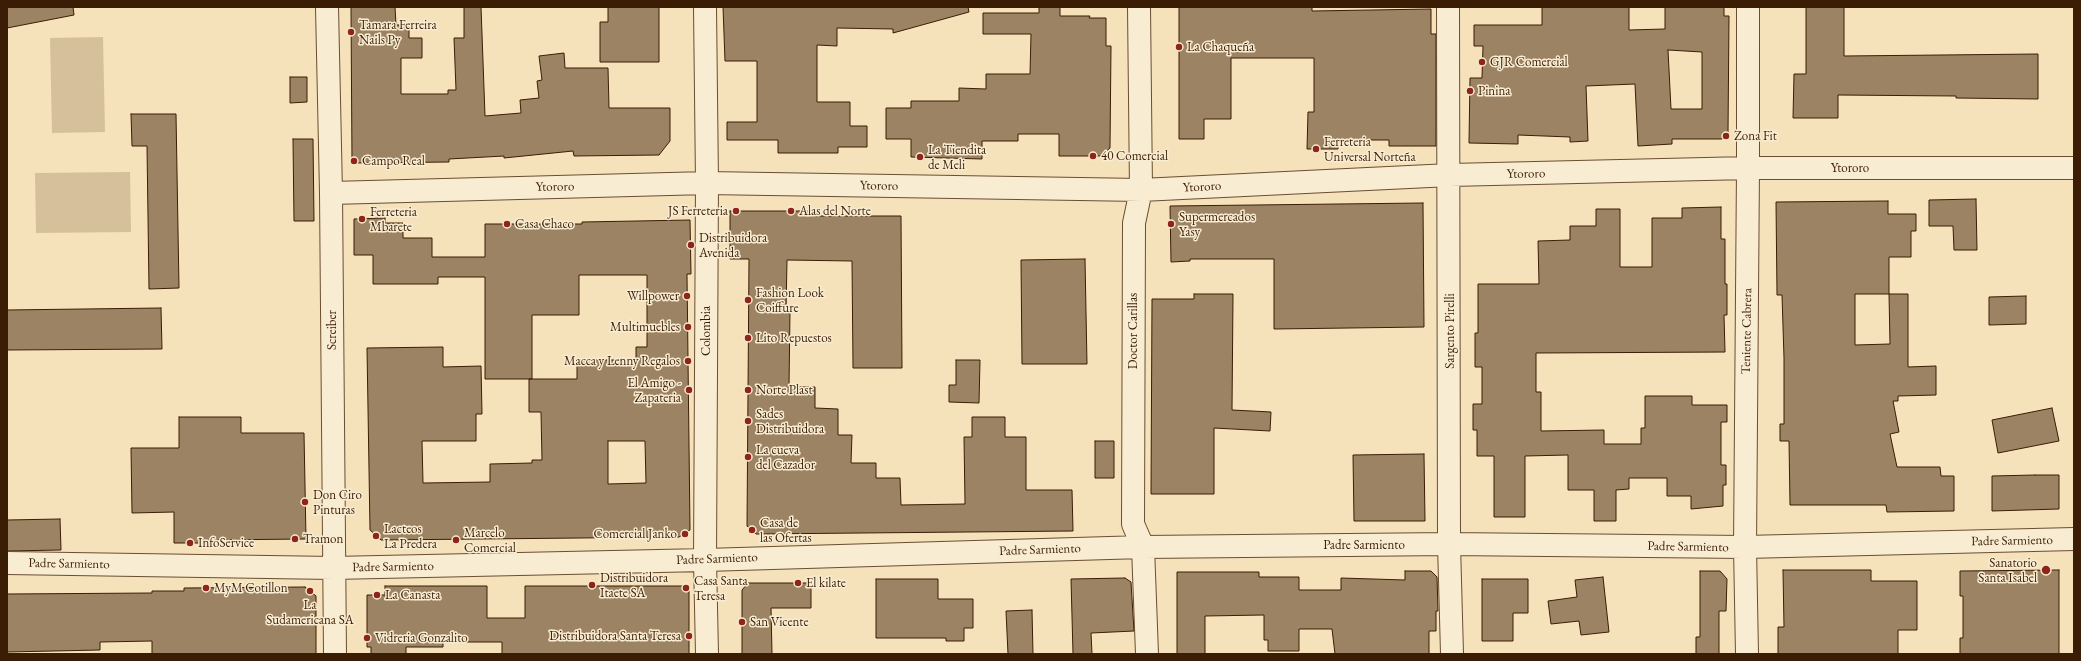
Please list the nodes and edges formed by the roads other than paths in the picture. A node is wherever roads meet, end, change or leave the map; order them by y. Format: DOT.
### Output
graph roads {
  1 [pos="327,7"];
  2 [pos="705,7"];
  3 [pos="1139,7"];
  4 [pos="1448,7"];
  5 [pos="1748,7"];
  6 [pos="1748,168"];
  7 [pos="2074,168"];
  8 [pos="1450,175"];
  9 [pos="708,183"];
  10 [pos="1141,190"];
  11 [pos="331,193"];
  12 [pos="2074,539"];
  13 [pos="1449,544"];
  14 [pos="1143,547"];
  15 [pos="1745,547"];
  16 [pos="705,560"];
  17 [pos="7,563"];
  18 [pos="333,568"];
  19 [pos="335,654"];
  20 [pos="707,654"];
  21 [pos="1147,654"];
  22 [pos="1452,654"];
  23 [pos="1747,654"];
  1 -- 11 [label="street, Screiber"];
  2 -- 9 [label="street, Colombia"];
  3 -- 10 [label="street, Doctor Carillas"];
  4 -- 8 [label="street, Sargento Pirelli"];
  5 -- 6 [label="street, Teniente Cabrera"];
  6 -- 7 [label="street, Ytororo"];
  6 -- 8 [label="street, Ytororo"];
  6 -- 15 [label="street, Teniente Cabrera"];
  8 -- 10 [label="street, Ytororo"];
  8 -- 13 [label="street, Sargento Pirelli"];
  9 -- 10 [label="street, Ytororo"];
  9 -- 11 [label="street, Ytororo"];
  9 -- 16 [label="street, Colombia"];
  10 -- 14 [label="street, Doctor Carillas"];
  11 -- 18 [label="street, Screiber"];
  12 -- 15 [label="street, Padre Sarmiento"];
  13 -- 14 [label="street, Padre Sarmiento"];
  13 -- 15 [label="street, Padre Sarmiento"];
  13 -- 22 [label="street, Sargento Pirelli"];
  14 -- 16 [label="street, Padre Sarmiento"];
  14 -- 21 [label="street, Doctor Carillas"];
  15 -- 23 [label="street, Teniente Cabrera"];
  16 -- 18 [label="street, Padre Sarmiento"];
  16 -- 20 [label="street, Colombia"];
  17 -- 18 [label="street, Padre Sarmiento"];
  18 -- 19 [label="street, Screiber"];
}
